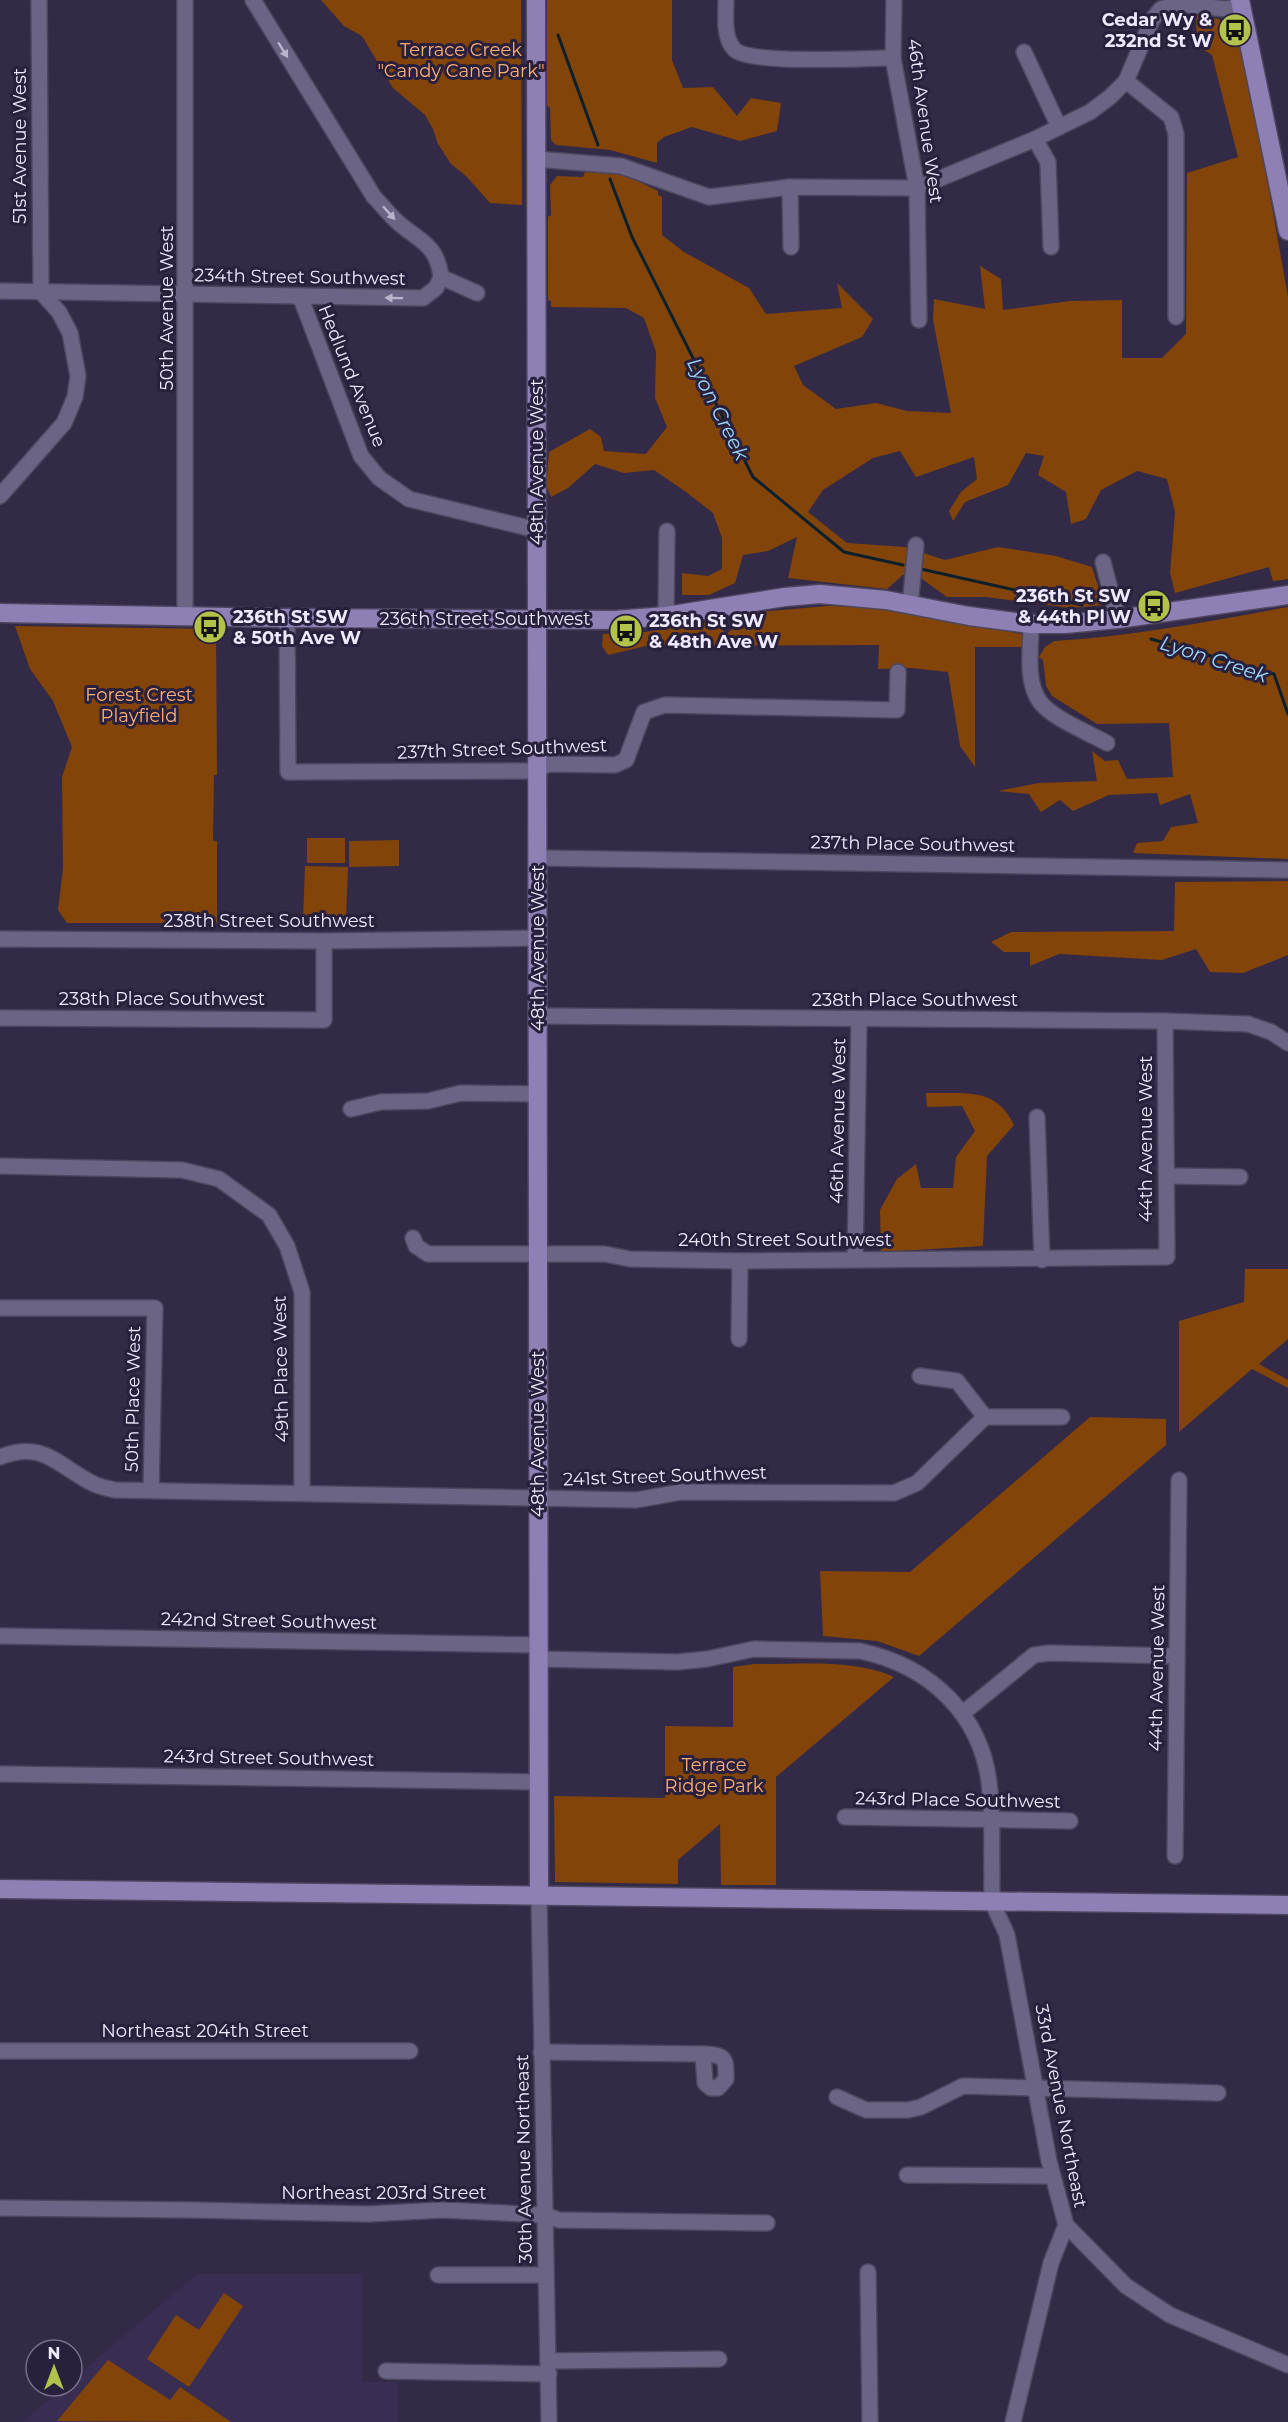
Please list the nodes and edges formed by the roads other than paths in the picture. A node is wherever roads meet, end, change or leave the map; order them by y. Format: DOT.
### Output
graph roads {
  1 [pos="39,0"];
  2 [pos="185,0"];
  3 [pos="253,0"];
  4 [pos="536,0"];
  5 [pos="726,0"];
  6 [pos="894,0"];
  7 [pos="1240,3"];
  8 [pos="1024,52"];
  9 [pos="893,58"];
  10 [pos="1126,81"];
  11 [pos="1059,127"];
  12 [pos="1035,139"];
  13 [pos="535,159"];
  14 [pos="790,187"];
  15 [pos="917,188"];
  16 [pos="1288,231"];
  17 [pos="791,247"];
  18 [pos="1051,247"];
  19 [pos="441,276"];
  20 [pos="0,291"];
  21 [pos="41,292"];
  22 [pos="477,293"];
  23 [pos="186,296"];
  24 [pos="300,296"];
  25 [pos="1176,317"];
  26 [pos="919,320"];
  27 [pos="0,496"];
  28 [pos="537,530"];
  29 [pos="667,531"];
  30 [pos="916,545"];
  31 [pos="1103,562"];
  32 [pos="1288,596"];
  33 [pos="910,605"];
  34 [pos="0,612"];
  35 [pos="185,616"];
  36 [pos="666,616"];
  37 [pos="287,618"];
  38 [pos="536,620"];
  39 [pos="1118,620"];
  40 [pos="1031,624"];
  41 [pos="898,672"];
  42 [pos="1107,743"];
  43 [pos="536,771"];
  44 [pos="538,858"];
  45 [pos="1288,870"];
  46 [pos="537,938"];
  47 [pos="0,939"];
  48 [pos="324,941"];
  49 [pos="537,1016"];
  50 [pos="0,1018"];
  51 [pos="859,1020"];
  52 [pos="1165,1020"];
  53 [pos="1288,1043"];
  54 [pos="538,1094"];
  55 [pos="351,1109"];
  56 [pos="1037,1117"];
  57 [pos="0,1166"];
  58 [pos="1167,1176"];
  59 [pos="1240,1177"];
  60 [pos="413,1238"];
  61 [pos="537,1255"];
  62 [pos="1167,1257"];
  63 [pos="855,1259"];
  64 [pos="1042,1260"];
  65 [pos="740,1261"];
  66 [pos="0,1308"];
  67 [pos="739,1339"];
  68 [pos="920,1376"];
  69 [pos="985,1417"];
  70 [pos="1062,1417"];
  71 [pos="0,1457"];
  72 [pos="1179,1480"];
  73 [pos="151,1490"];
  74 [pos="302,1493"];
  75 [pos="538,1498"];
  76 [pos="0,1636"];
  77 [pos="539,1652"];
  78 [pos="1176,1656"];
  79 [pos="963,1713"];
  80 [pos="0,1773"];
  81 [pos="538,1782"];
  82 [pos="845,1817"];
  83 [pos="990,1819"];
  84 [pos="1070,1821"];
  85 [pos="1175,1856"];
  86 [pos="0,1889"];
  87 [pos="539,1895"];
  88 [pos="993,1902"];
  89 [pos="1288,1905"];
  90 [pos="410,2050"];
  91 [pos="0,2051"];
  92 [pos="541,2052"];
  93 [pos="703,2054"];
  94 [pos="1037,2089"];
  95 [pos="1218,2093"];
  96 [pos="837,2097"];
  97 [pos="906,2175"];
  98 [pos="1053,2176"];
  99 [pos="0,2208"];
  100 [pos="545,2215"];
  101 [pos="767,2223"];
  102 [pos="1066,2225"];
  103 [pos="868,2271"];
  104 [pos="438,2275"];
  105 [pos="546,2275"];
  106 [pos="719,2359"];
  107 [pos="1288,2365"];
  108 [pos="548,2367"];
  109 [pos="386,2371"];
  110 [pos="549,2422"];
  111 [pos="870,2422"];
  112 [pos="1013,2422"];
  1 -- 21 [label="street, 51st Avenue West"];
  2 -- 23 [label="street, 50th Avenue West"];
  3 -- 19 [label="street, one-way"];
  4 -- 13 [label="main road, 48th Avenue West"];
  5 -- 9 [label="street"];
  6 -- 9 [label="street, 46th Avenue West"];
  7 -- 10 [label="street"];
  7 -- 16 [label="main road"];
  8 -- 11 [label="street"];
  9 -- 15 [label="street, 46th Avenue West"];
  10 -- 11 [label="street"];
  10 -- 25 [label="street"];
  11 -- 12 [label="street"];
  12 -- 15 [label="street"];
  12 -- 18 [label="street"];
  13 -- 14 [label="street"];
  13 -- 28 [label="main road, 48th Avenue West"];
  14 -- 15 [label="street"];
  14 -- 17 [label="street"];
  15 -- 26 [label="street, 46th Avenue West"];
  19 -- 22 [label="street"];
  19 -- 24 [label="street, 234th Street Southwest, one-way"];
  20 -- 21 [label="street, 234th Street Southwest"];
  21 -- 23 [label="street, 234th Street Southwest"];
  21 -- 27 [label="street"];
  23 -- 24 [label="street, 234th Street Southwest"];
  23 -- 35 [label="street, 50th Avenue West"];
  24 -- 28 [label="street, Hedlund Avenue"];
  28 -- 38 [label="main road, 48th Avenue West"];
  29 -- 36 [label="street"];
  30 -- 33 [label="street"];
  31 -- 39 [label="street"];
  32 -- 39 [label="main road, 236th Street Southwest"];
  33 -- 36 [label="main road, 236th Street Southwest"];
  33 -- 40 [label="main road, 236th Street Southwest"];
  34 -- 35 [label="main road, 236th Street Southwest"];
  35 -- 37 [label="main road, 236th Street Southwest"];
  36 -- 38 [label="main road, 236th Street Southwest"];
  37 -- 38 [label="main road, 236th Street Southwest"];
  37 -- 43 [label="street, 237th Street Southwest"];
  38 -- 43 [label="main road, 48th Avenue West"];
  39 -- 40 [label="main road, 236th Street Southwest"];
  40 -- 42 [label="street"];
  41 -- 43 [label="street, 237th Street Southwest"];
  43 -- 44 [label="main road, 48th Avenue West"];
  44 -- 45 [label="street, 237th Place Southwest"];
  44 -- 46 [label="main road, 48th Avenue West"];
  46 -- 48 [label="street, 238th Street Southwest"];
  46 -- 49 [label="main road, 48th Avenue West"];
  47 -- 48 [label="street, 238th Street Southwest"];
  48 -- 50 [label="street, 238th Place Southwest"];
  49 -- 51 [label="street, 238th Place Southwest"];
  49 -- 54 [label="main road, 48th Avenue West"];
  51 -- 52 [label="street, 238th Place Southwest"];
  51 -- 63 [label="street, 46th Avenue West"];
  52 -- 53 [label="street, 238th Place Southwest"];
  52 -- 58 [label="street, 44th Avenue West"];
  54 -- 55 [label="street"];
  54 -- 61 [label="main road, 48th Avenue West"];
  56 -- 64 [label="street"];
  57 -- 74 [label="street, 49th Place West"];
  58 -- 59 [label="street"];
  58 -- 62 [label="street, 44th Avenue West"];
  60 -- 61 [label="street, 240th Street Southwest"];
  61 -- 65 [label="street, 240th Street Southwest"];
  61 -- 75 [label="main road, 48th Avenue West"];
  62 -- 64 [label="street, 240th Street Southwest"];
  63 -- 64 [label="street, 240th Street Southwest"];
  63 -- 65 [label="street, 240th Street Southwest"];
  65 -- 67 [label="street"];
  66 -- 73 [label="street, 50th Place West"];
  68 -- 69 [label="street"];
  69 -- 70 [label="street"];
  69 -- 75 [label="street, 241st Street Southwest"];
  71 -- 73 [label="street, 241st Street Southwest"];
  72 -- 78 [label="street, 44th Avenue West"];
  73 -- 74 [label="street, 241st Street Southwest"];
  74 -- 75 [label="street, 241st Street Southwest"];
  75 -- 77 [label="main road, 48th Avenue West"];
  76 -- 77 [label="street, 242nd Street Southwest"];
  77 -- 79 [label="street, 242nd Street Southwest"];
  77 -- 81 [label="main road, 48th Avenue West"];
  78 -- 79 [label="street"];
  78 -- 85 [label="street, 44th Avenue West"];
  79 -- 83 [label="street, 242nd Street Southwest"];
  80 -- 81 [label="street, 243rd Street Southwest"];
  81 -- 87 [label="main road, 48th Avenue West"];
  82 -- 83 [label="street, 243rd Place Southwest"];
  83 -- 84 [label="street, 243rd Place Southwest"];
  83 -- 88 [label="street, 242nd Street Southwest"];
  86 -- 87 [label="main road"];
  87 -- 88 [label="main road"];
  87 -- 92 [label="street, 30th Avenue Northeast"];
  88 -- 89 [label="main road"];
  88 -- 94 [label="street, 33rd Avenue Northeast"];
  90 -- 91 [label="street, Northeast 204th Street"];
  92 -- 93 [label="street"];
  92 -- 100 [label="street, 30th Avenue Northeast"];
  94 -- 95 [label="street"];
  94 -- 96 [label="street"];
  94 -- 98 [label="street, 33rd Avenue Northeast"];
  97 -- 98 [label="street"];
  98 -- 102 [label="street, 33rd Avenue Northeast"];
  99 -- 100 [label="street, Northeast 203rd Street"];
  100 -- 101 [label="street, Northeast 203rd Street"];
  100 -- 105 [label="street, 30th Avenue Northeast"];
  102 -- 107 [label="street"];
  102 -- 112 [label="street, 33rd Avenue Northeast"];
  103 -- 111 [label="street"];
  104 -- 105 [label="street"];
  105 -- 108 [label="street, 30th Avenue Northeast"];
  106 -- 108 [label="street"];
  108 -- 109 [label="street"];
  108 -- 110 [label="street, 30th Avenue Northeast"];
}
